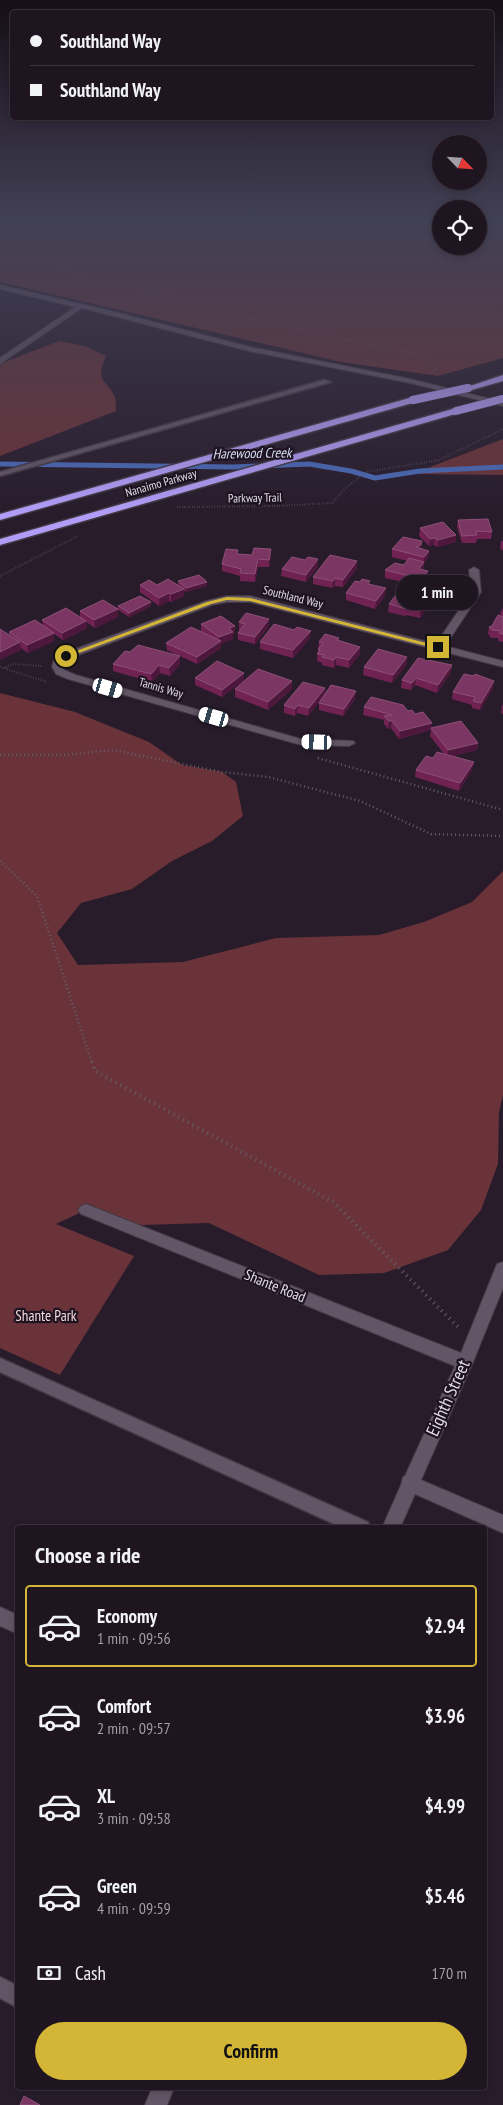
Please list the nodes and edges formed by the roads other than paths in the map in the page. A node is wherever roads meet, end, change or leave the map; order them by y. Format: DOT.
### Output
graph roads {
  1 [pos="62,319"];
  2 [pos="135,319"];
  3 [pos="0,362"];
  4 [pos="503,378"];
  5 [pos="327,382"];
  6 [pos="503,400"];
  7 [pos="0,474"];
  8 [pos="0,517"];
  9 [pos="0,542"];
  10 [pos="474,570"];
  11 [pos="438,647"];
  12 [pos="503,664"];
  13 [pos="56,667"];
  14 [pos="349,743"];
  15 [pos="86,1210"];
  16 [pos="503,1269"];
  17 [pos="465,1362"];
  18 [pos="0,1365"];
  19 [pos="409,1483"];
  20 [pos="503,1524"];
  21 [pos="355,1525"];
  22 [pos="392,1525"];
  23 [pos="0,1616"];
  24 [pos="15,1623"];
  25 [pos="0,1987"];
  26 [pos="15,1996"];
  27 [pos="162,2090"];
  28 [pos="156,2105"];
  1 -- 3 [label="street"];
  2 -- 6 [label="street"];
  4 -- 8 [label="highway, Nanaimo Parkway, bridge"];
  5 -- 7 [label="lane"];
  6 -- 9 [label="highway, Nanaimo Parkway, bridge"];
  10 -- 11 [label="street"];
  11 -- 12 [label="street, Southland Way"];
  11 -- 13 [label="street, Southland Way"];
  13 -- 14 [label="street, Tannis Way"];
  15 -- 17 [label="street, Shante Road"];
  16 -- 17 [label="street, Eighth Street"];
  17 -- 19 [label="street, Eighth Street"];
  18 -- 21 [label="lane"];
  19 -- 20 [label="street"];
  19 -- 22 [label="street, Eighth Street"];
  23 -- 24 [label="street"];
  25 -- 26 [label="lane"];
  27 -- 28 [label="street"];
}
